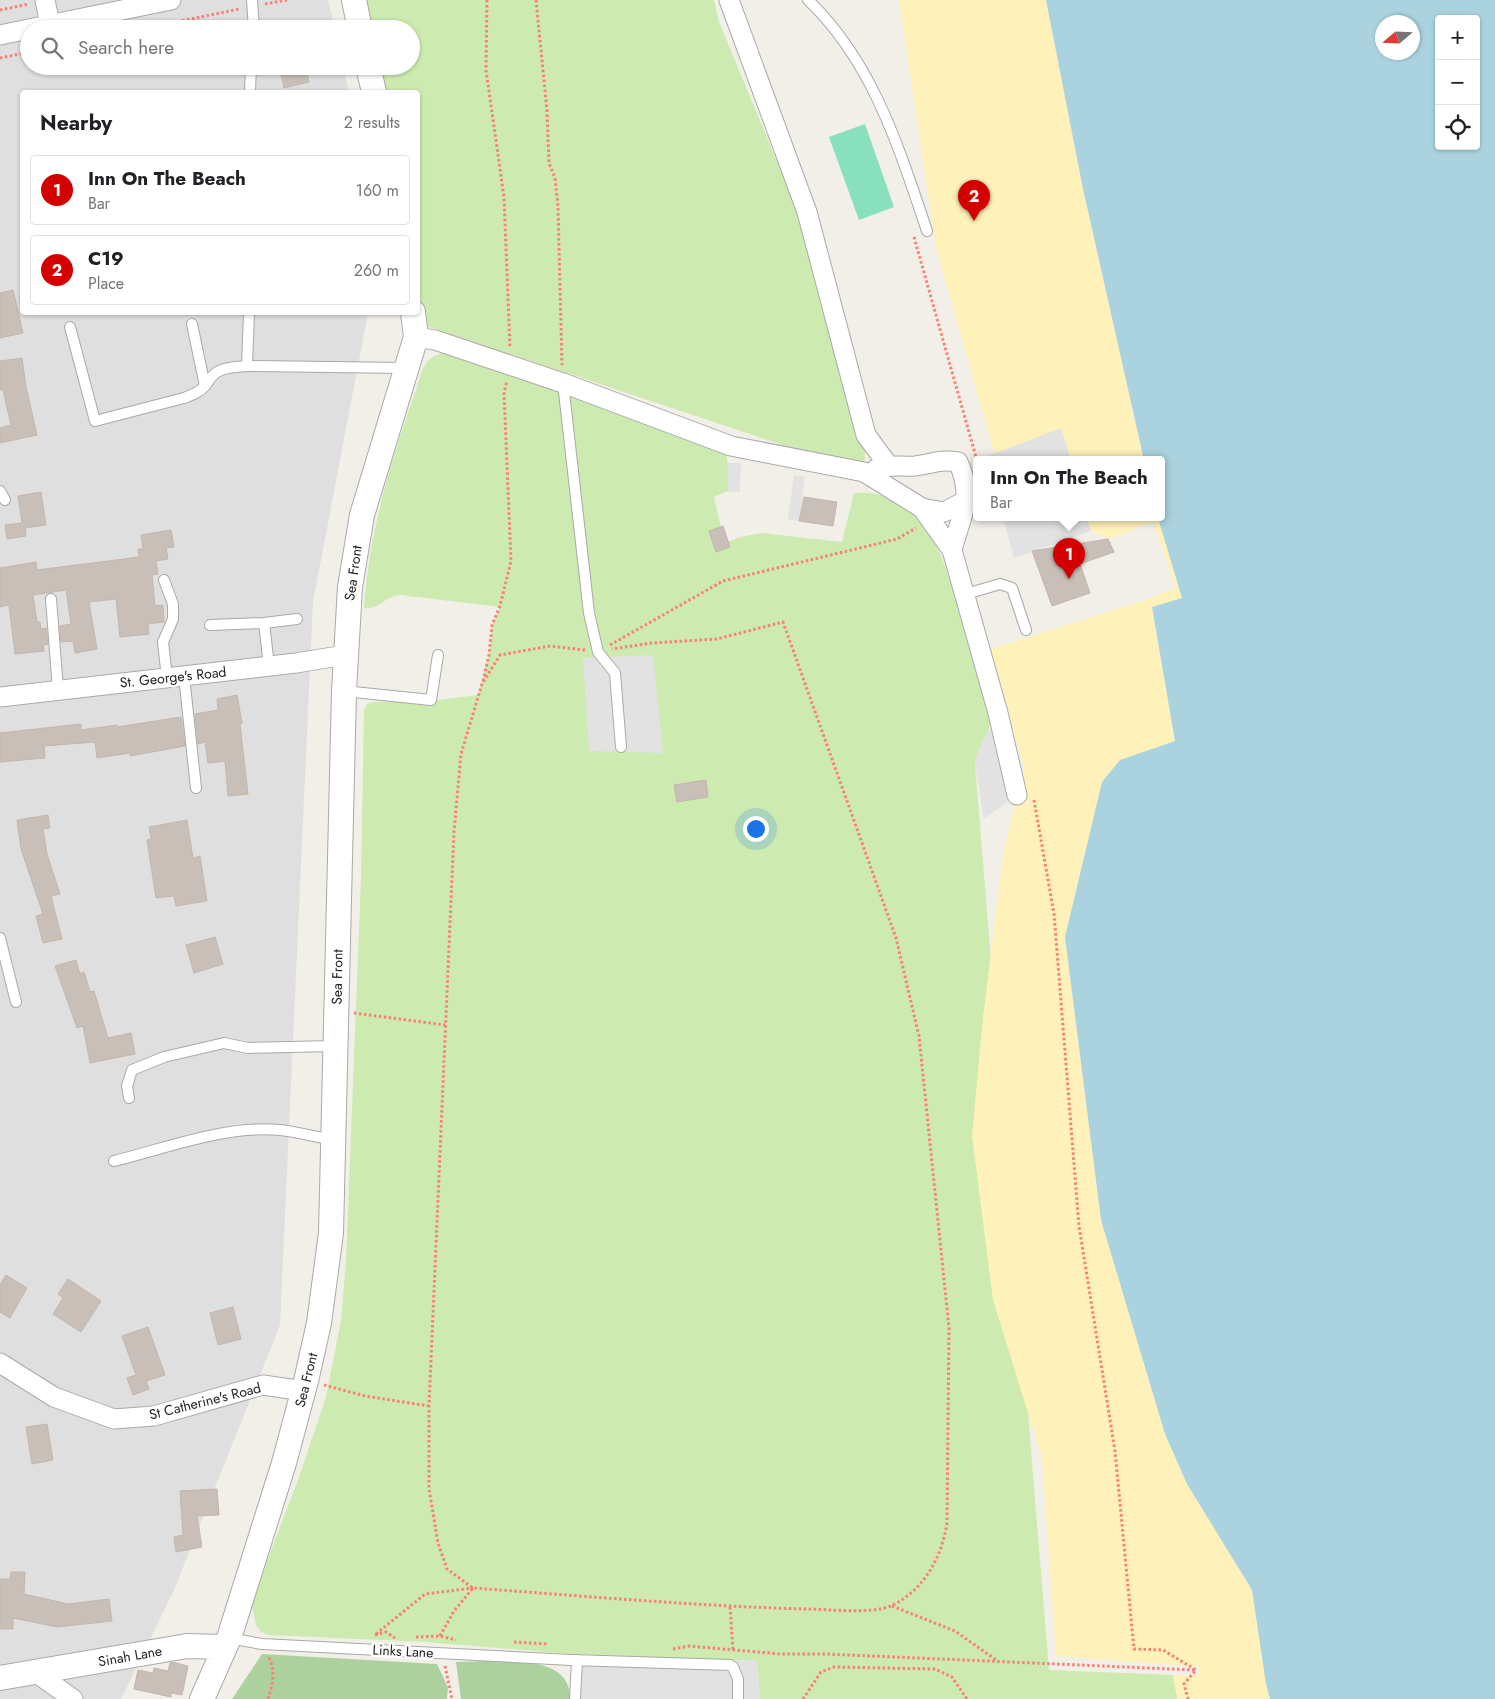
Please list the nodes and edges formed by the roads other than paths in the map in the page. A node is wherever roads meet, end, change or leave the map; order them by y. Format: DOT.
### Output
graph roads {
  1 [pos="45,0"];
  2 [pos="171,0"];
  3 [pos="354,0"];
  4 [pos="729,0"];
  5 [pos="808,0"];
  6 [pos="253,3"];
  7 [pos="49,20"];
  8 [pos="70,20"];
  9 [pos="254,20"];
  10 [pos="358,20"];
  11 [pos="20,31"];
  12 [pos="0,35"];
  13 [pos="251,75"];
  14 [pos="370,75"];
  15 [pos="250,90"];
  16 [pos="374,90"];
  17 [pos="927,230"];
  18 [pos="249,315"];
  19 [pos="413,315"];
  20 [pos="192,324"];
  21 [pos="70,328"];
  22 [pos="416,337"];
  23 [pos="247,366"];
  24 [pos="406,368"];
  25 [pos="562,383"];
  26 [pos="205,386"];
  27 [pos="888,465"];
  28 [pos="864,472"];
  29 [pos="967,500"];
  30 [pos="927,514"];
  31 [pos="952,550"];
  32 [pos="164,580"];
  33 [pos="966,594"];
  34 [pos="51,599"];
  35 [pos="297,619"];
  36 [pos="264,623"];
  37 [pos="210,625"];
  38 [pos="1026,630"];
  39 [pos="345,655"];
  40 [pos="438,655"];
  41 [pos="269,666"];
  42 [pos="175,677"];
  43 [pos="58,690"];
  44 [pos="344,691"];
  45 [pos="0,697"];
  46 [pos="622,747"];
  47 [pos="196,788"];
  48 [pos="1025,793"];
  49 [pos="0,938"];
  50 [pos="16,1002"];
  51 [pos="335,1046"];
  52 [pos="129,1098"];
  53 [pos="333,1140"];
  54 [pos="114,1161"];
  55 [pos="0,1363"];
  56 [pos="305,1386"];
  57 [pos="227,1642"];
  58 [pos="577,1660"];
  59 [pos="35,1672"];
  60 [pos="0,1678"];
  61 [pos="73,1699"];
  62 [pos="202,1699"];
  63 [pos="575,1699"];
  64 [pos="738,1699"];
  1 -- 7 [label="street"];
  2 -- 8 [label="street"];
  3 -- 10 [label="street"];
  4 -- 27 [label="street"];
  5 -- 17 [label="lane"];
  6 -- 9 [label="lane"];
  11 -- 12 [label="street"];
  13 -- 15 [label="lane"];
  14 -- 16 [label="street"];
  18 -- 23 [label="lane"];
  19 -- 22 [label="street, Sea Front"];
  20 -- 26 [label="lane"];
  21 -- 26 [label="lane"];
  22 -- 24 [label="street, Sea Front"];
  22 -- 25 [label="street"];
  23 -- 24 [label="lane"];
  23 -- 26 [label="lane"];
  24 -- 39 [label="street, Sea Front"];
  25 -- 28 [label="street"];
  25 -- 46 [label="lane"];
  27 -- 28 [label="street"];
  27 -- 29 [label="street"];
  28 -- 30 [label="street"];
  29 -- 30 [label="street"];
  29 -- 31 [label="street"];
  30 -- 31 [label="street"];
  31 -- 33 [label="street"];
  32 -- 42 [label="lane"];
  33 -- 38 [label="lane"];
  33 -- 48 [label="street"];
  34 -- 43 [label="lane"];
  35 -- 36 [label="lane"];
  36 -- 37 [label="lane"];
  36 -- 41 [label="lane"];
  39 -- 41 [label="street, St. George's Road"];
  39 -- 44 [label="street, Sea Front"];
  40 -- 44 [label="lane"];
  41 -- 42 [label="street, St. George's Road"];
  42 -- 43 [label="street, St. George's Road"];
  42 -- 47 [label="lane"];
  43 -- 45 [label="street, St. George's Road"];
  44 -- 51 [label="street, Sea Front"];
  49 -- 50 [label="lane"];
  51 -- 52 [label="lane"];
  51 -- 53 [label="street, Sea Front"];
  53 -- 54 [label="lane"];
  53 -- 56 [label="street, Sea Front"];
  55 -- 56 [label="street, St Catherine's Road"];
  56 -- 57 [label="street, Sea Front"];
  57 -- 58 [label="lane, Links Lane"];
  57 -- 59 [label="street, Sinah Lane"];
  57 -- 62 [label="street, Sea Front"];
  58 -- 63 [label="lane"];
  58 -- 64 [label="lane, Links Lane"];
  59 -- 60 [label="street, Sinah Lane"];
  59 -- 61 [label="street"];
}
